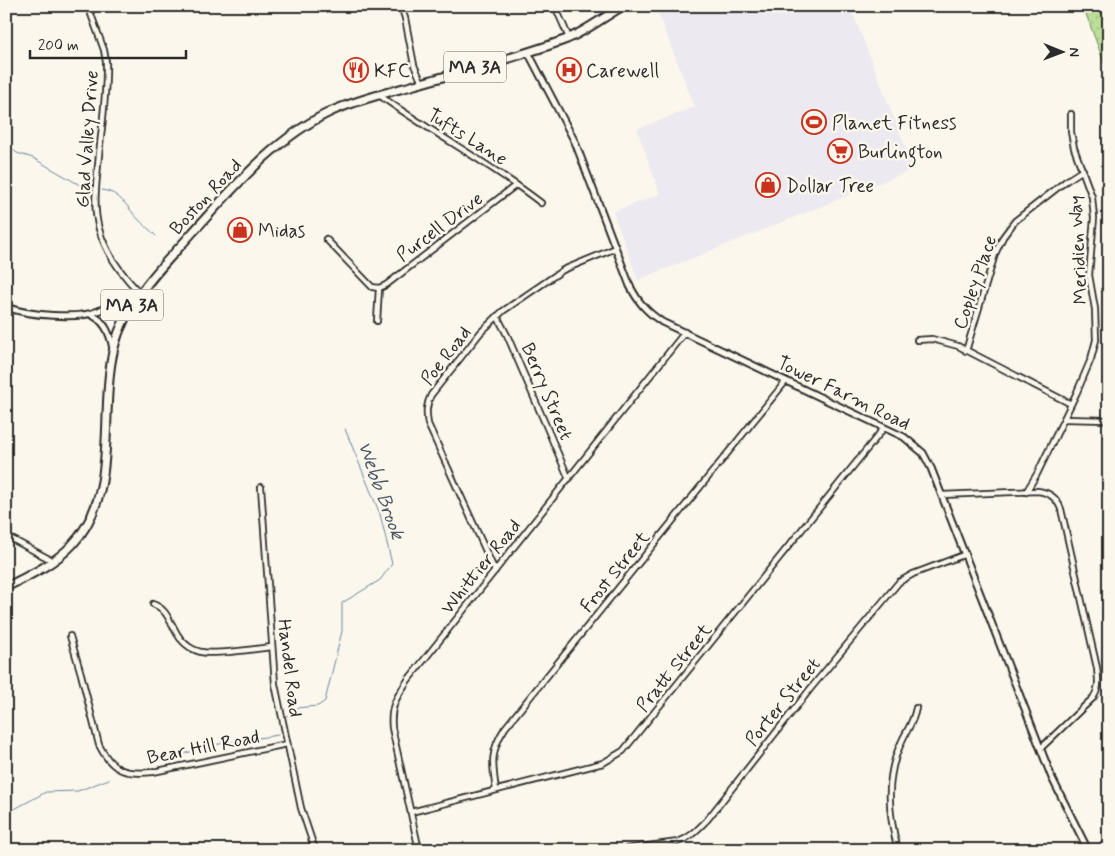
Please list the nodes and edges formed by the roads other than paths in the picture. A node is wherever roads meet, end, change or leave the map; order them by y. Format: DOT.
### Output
graph roads {
  1 [pos="88,6"];
  2 [pos="401,6"];
  3 [pos="555,6"];
  4 [pos="623,6"];
  5 [pos="569,38"];
  6 [pos="528,52"];
  7 [pos="422,83"];
  8 [pos="379,95"];
  9 [pos="1071,114"];
  10 [pos="1083,170"];
  11 [pos="516,185"];
  12 [pos="542,203"];
  13 [pos="326,240"];
  14 [pos="616,248"];
  15 [pos="379,288"];
  16 [pos="140,293"];
  17 [pos="6,307"];
  18 [pos="89,314"];
  19 [pos="497,316"];
  20 [pos="377,321"];
  21 [pos="685,332"];
  22 [pos="917,340"];
  23 [pos="113,350"];
  24 [pos="966,350"];
  25 [pos="786,381"];
  26 [pos="1071,404"];
  27 [pos="1064,419"];
  28 [pos="1109,420"];
  29 [pos="884,428"];
  30 [pos="569,478"];
  31 [pos="261,487"];
  32 [pos="1026,492"];
  33 [pos="942,495"];
  34 [pos="6,538"];
  35 [pos="966,554"];
  36 [pos="53,561"];
  37 [pos="495,571"];
  38 [pos="6,587"];
  39 [pos="153,604"];
  40 [pos="70,636"];
  41 [pos="271,647"];
  42 [pos="916,708"];
  43 [pos="287,744"];
  44 [pos="1041,748"];
  45 [pos="496,790"];
  46 [pos="410,812"];
  47 [pos="315,849"];
  48 [pos="305,850"];
  49 [pos="419,850"];
  50 [pos="617,850"];
  51 [pos="898,850"];
  52 [pos="1088,850"];
  1 -- 16 [label="street, Glad Valley Drive"];
  2 -- 7 [label="street"];
  3 -- 5 [label="street"];
  4 -- 5 [label="main road, Boston Road / MA 3A"];
  5 -- 6 [label="main road, Boston Road / MA 3A"];
  6 -- 7 [label="main road, Boston Road / MA 3A"];
  6 -- 14 [label="street, Tower Farm Road"];
  7 -- 8 [label="main road, Boston Road / MA 3A"];
  8 -- 11 [label="street, Tufts Lane"];
  8 -- 16 [label="main road, Boston Road / MA 3A"];
  9 -- 10 [label="street, Meridien Way"];
  10 -- 24 [label="street, Copley Place"];
  10 -- 26 [label="street, Meridien Way"];
  11 -- 12 [label="street, Tufts Lane"];
  11 -- 15 [label="street, Purcell Drive"];
  13 -- 15 [label="street"];
  14 -- 19 [label="street, Poe Road"];
  14 -- 21 [label="street, Tower Farm Road"];
  15 -- 20 [label="street"];
  16 -- 18 [label="street"];
  16 -- 23 [label="main road, Boston Road / MA 3A"];
  17 -- 18 [label="street"];
  18 -- 23 [label="street"];
  19 -- 30 [label="street, Berry Street"];
  19 -- 37 [label="street, Poe Road"];
  21 -- 25 [label="street, Tower Farm Road"];
  21 -- 30 [label="street, Whittier Road"];
  22 -- 24 [label="street"];
  23 -- 36 [label="main road, Boston Road / MA 3A"];
  24 -- 26 [label="street"];
  25 -- 29 [label="street, Tower Farm Road"];
  25 -- 45 [label="street, Frost Street"];
  26 -- 27 [label="street, Meridien Way"];
  27 -- 28 [label="street"];
  27 -- 32 [label="street, Meridien Way"];
  29 -- 33 [label="street, Tower Farm Road"];
  29 -- 45 [label="street, Pratt Street"];
  30 -- 37 [label="street, Whittier Road"];
  31 -- 41 [label="street, Handel Road"];
  32 -- 33 [label="street"];
  32 -- 44 [label="street"];
  33 -- 35 [label="street, Tower Farm Road"];
  34 -- 36 [label="street"];
  35 -- 44 [label="street, Tower Farm Road"];
  35 -- 50 [label="street, Porter Street"];
  36 -- 38 [label="main road, Boston Road / MA 3A"];
  37 -- 46 [label="street, Whittier Road"];
  39 -- 41 [label="street"];
  40 -- 43 [label="street, Bear Hill Road"];
  41 -- 43 [label="street, Handel Road"];
  42 -- 51 [label="street"];
  43 -- 47 [label="street, Handel Road"];
  44 -- 52 [label="street, Tower Farm Road"];
  45 -- 46 [label="street, Pratt Street"];
  46 -- 49 [label="street, Whittier Road"];
  47 -- 48 [label="street"];
}
